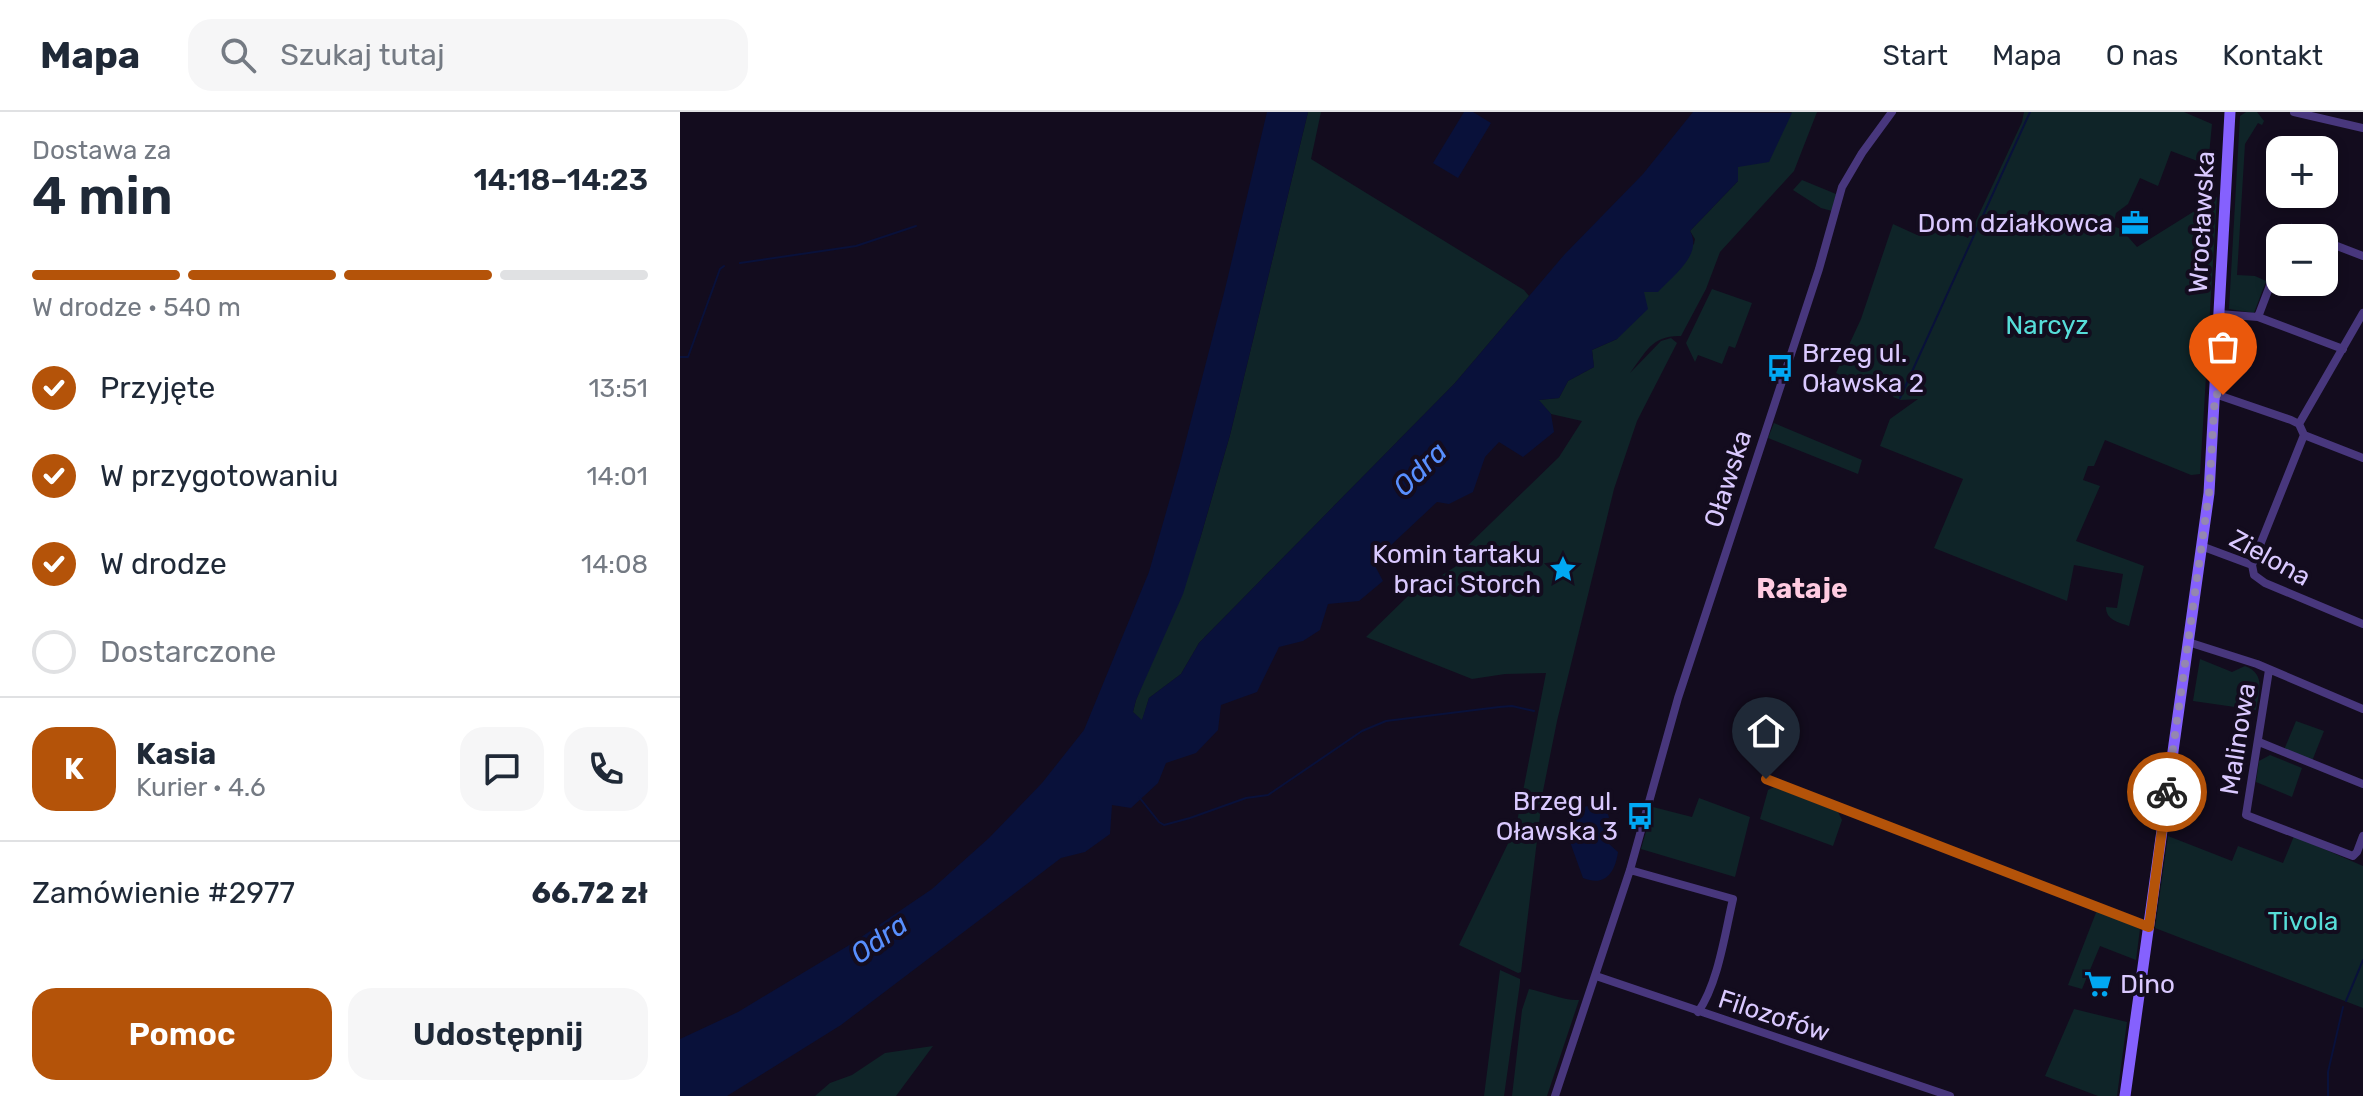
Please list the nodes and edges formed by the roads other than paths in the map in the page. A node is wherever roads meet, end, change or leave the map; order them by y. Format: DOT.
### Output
graph roads {
  1 [pos="1892,112"];
  2 [pos="2230,112"];
  3 [pos="2294,112"];
  4 [pos="2363,128"];
  5 [pos="2338,246"];
  6 [pos="2363,256"];
  7 [pos="2266,296"];
  8 [pos="2363,313"];
  9 [pos="2219,314"];
  10 [pos="2258,317"];
  11 [pos="2343,349"];
  12 [pos="2215,394"];
  13 [pos="2299,424"];
  14 [pos="2304,435"];
  15 [pos="2363,458"];
  16 [pos="2201,546"];
  17 [pos="2252,565"];
  18 [pos="2363,624"];
  19 [pos="2188,642"];
  20 [pos="2269,670"];
  21 [pos="2363,709"];
  22 [pos="2259,742"];
  23 [pos="1766,779"];
  24 [pos="2363,784"];
  25 [pos="2363,836"];
  26 [pos="1630,870"];
  27 [pos="2149,927"];
  28 [pos="1596,976"];
  29 [pos="1698,1012"];
  30 [pos="1555,1096"];
  31 [pos="1950,1096"];
  32 [pos="2125,1096"];
  1 -- 26 [label="street, Oławska"];
  2 -- 9 [label="street, Wrocławska"];
  3 -- 4 [label="street"];
  5 -- 6 [label="street"];
  7 -- 10 [label="street"];
  8 -- 11 [label="street"];
  9 -- 10 [label="street"];
  9 -- 12 [label="street, Wrocławska"];
  10 -- 11 [label="street"];
  11 -- 13 [label="street"];
  12 -- 13 [label="street"];
  12 -- 16 [label="street, Wrocławska"];
  13 -- 14 [label="street"];
  14 -- 15 [label="street"];
  14 -- 17 [label="street"];
  16 -- 17 [label="street, Zielona"];
  16 -- 19 [label="street, Wrocławska"];
  17 -- 18 [label="street, Zielona"];
  19 -- 20 [label="street"];
  19 -- 27 [label="street, Wrocławska"];
  20 -- 21 [label="street"];
  20 -- 22 [label="street, Malinowa"];
  22 -- 24 [label="street"];
  22 -- 25 [label="street, Malinowa"];
  23 -- 27 [label="street"];
  26 -- 28 [label="street, Oławska"];
  26 -- 29 [label="street, Filozofów"];
  27 -- 32 [label="street, Wrocławska"];
  28 -- 29 [label="street"];
  28 -- 30 [label="street, Oławska"];
  29 -- 31 [label="street, Filozofów"];
}
